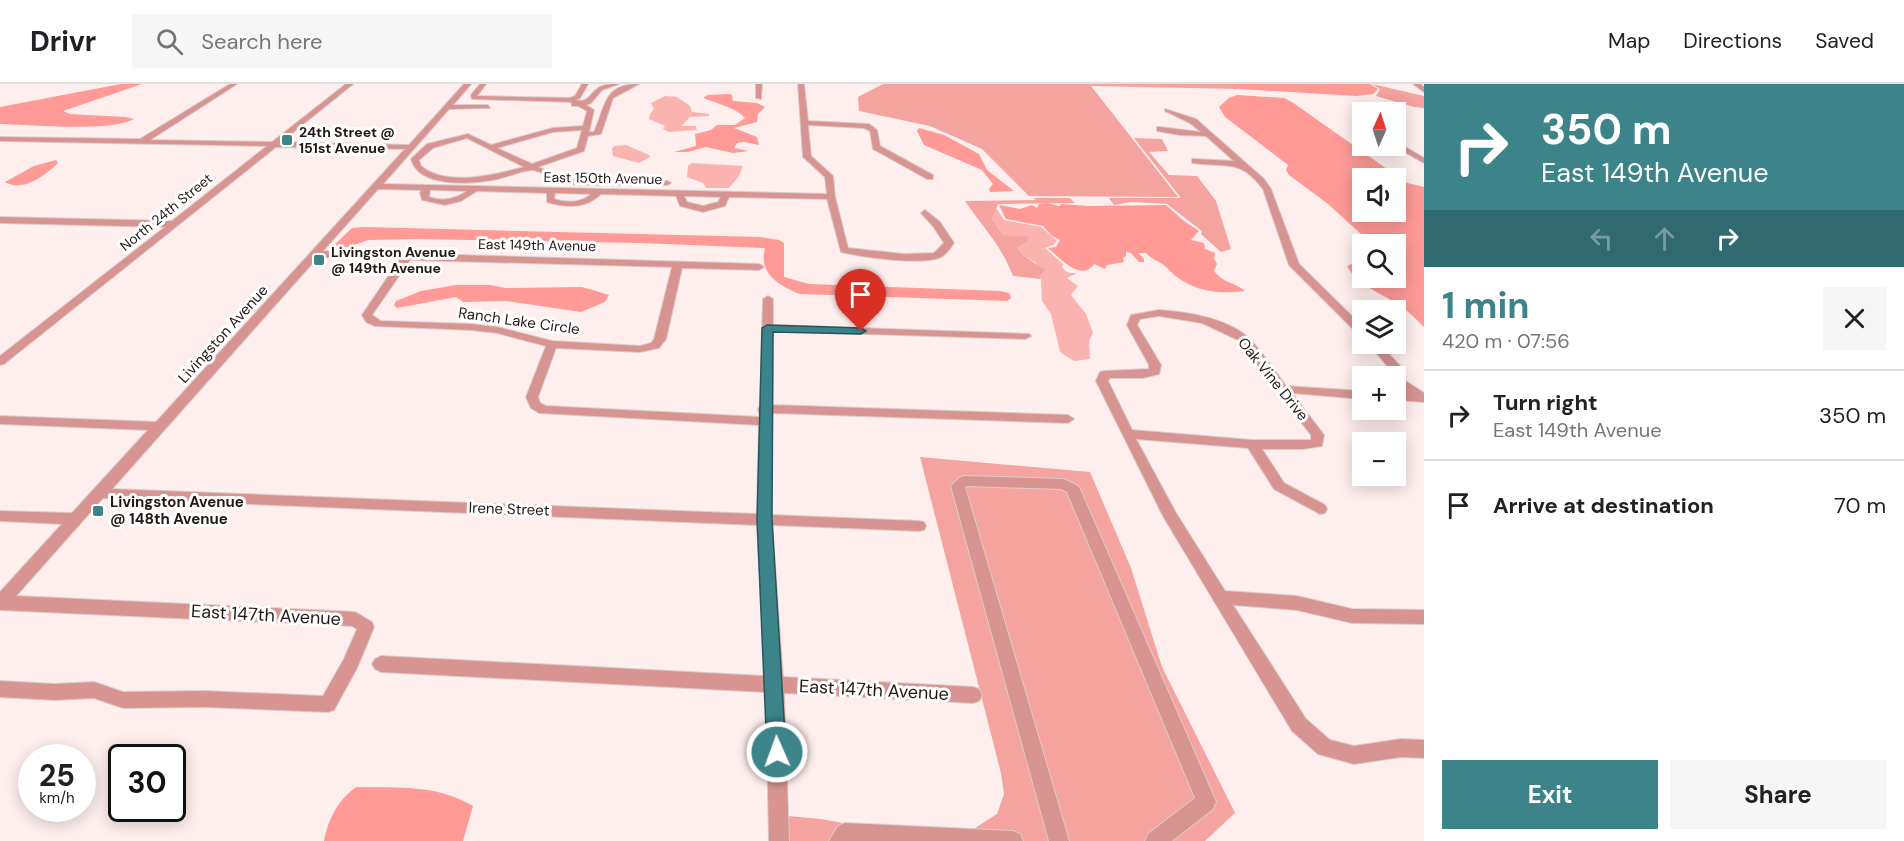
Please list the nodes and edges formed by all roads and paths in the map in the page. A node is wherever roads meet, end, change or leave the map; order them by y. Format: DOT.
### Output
graph roads {
  1 [pos="234,84"];
  2 [pos="350,84"];
  3 [pos="468,84"];
  4 [pos="483,84"];
  5 [pos="585,84"];
  6 [pos="616,84"];
  7 [pos="636,84"];
  8 [pos="759,84"];
  9 [pos="801,84"];
  10 [pos="1416,84"];
  11 [pos="1424,90"];
  12 [pos="759,98"];
  13 [pos="571,100"];
  14 [pos="450,104"];
  15 [pos="580,104"];
  16 [pos="1167,110"];
  17 [pos="805,123"];
  18 [pos="1160,129"];
  19 [pos="585,131"];
  20 [pos="1207,134"];
  21 [pos="0,139"];
  22 [pos="141,142"];
  23 [pos="274,144"];
  24 [pos="409,147"];
  25 [pos="491,147"];
  26 [pos="1406,149"];
  27 [pos="1195,161"];
  28 [pos="1424,161"];
  29 [pos="1242,165"];
  30 [pos="531,167"];
  31 [pos="930,177"];
  32 [pos="667,183"];
  33 [pos="375,186"];
  34 [pos="427,187"];
  35 [pos="475,188"];
  36 [pos="515,189"];
  37 [pos="551,190"];
  38 [pos="598,192"];
  39 [pos="679,193"];
  40 [pos="726,195"];
  41 [pos="831,196"];
  42 [pos="925,213"];
  43 [pos="0,220"];
  44 [pos="18,220"];
  45 [pos="173,224"];
  46 [pos="0,231"];
  47 [pos="314,254"];
  48 [pos="406,257"];
  49 [pos="678,264"];
  50 [pos="759,267"];
  51 [pos="768,299"];
  52 [pos="1352,322"];
  53 [pos="767,328"];
  54 [pos="1025,336"];
  55 [pos="552,344"];
  56 [pos="1383,354"];
  57 [pos="0,362"];
  58 [pos="1282,389"];
  59 [pos="1352,394"];
  60 [pos="1406,396"];
  61 [pos="1423,397"];
  62 [pos="764,415"];
  63 [pos="1068,419"];
  64 [pos="0,420"];
  65 [pos="161,426"];
  66 [pos="1127,434"];
  67 [pos="1252,444"];
  68 [pos="99,493"];
  69 [pos="1320,509"];
  70 [pos="0,516"];
  71 [pos="76,519"];
  72 [pos="764,519"];
  73 [pos="919,526"];
  74 [pos="1219,597"];
  75 [pos="0,603"];
  76 [pos="1424,617"];
  77 [pos="381,664"];
  78 [pos="775,686"];
  79 [pos="0,689"];
  80 [pos="973,695"];
  81 [pos="1424,749"];
  82 [pos="779,841"];
  83 [pos="838,841"];
  84 [pos="1013,841"];
  85 [pos="1059,841"];
  86 [pos="1155,841"];
  1 -- 22 [label="street"];
  2 -- 23 [label="street, North 24th Street"];
  3 -- 14 [label="street, Livingston Avenue"];
  4 -- 13 [label="street"];
  5 -- 13 [label="street"];
  6 -- 15 [label="street"];
  7 -- 19 [label="street"];
  8 -- 12 [label="street"];
  9 -- 17 [label="street"];
  10 -- 11 [label="street"];
  13 -- 15 [label="street"];
  14 -- 15 [label="street"];
  14 -- 24 [label="street, Livingston Avenue"];
  15 -- 19 [label="street"];
  16 -- 20 [label="street"];
  17 -- 31 [label="street"];
  17 -- 41 [label="street"];
  18 -- 20 [label="street"];
  19 -- 25 [label="street"];
  19 -- 30 [label="street"];
  20 -- 29 [label="street"];
  21 -- 22 [label="street"];
  22 -- 23 [label="street"];
  23 -- 24 [label="street"];
  23 -- 45 [label="street, North 24th Street"];
  24 -- 33 [label="street, Livingston Avenue"];
  25 -- 30 [label="street"];
  25 -- 30 [label="street"];
  26 -- 28 [label="street"];
  27 -- 29 [label="street"];
  29 -- 52 [label="street"];
  30 -- 32 [label="street"];
  30 -- 36 [label="street"];
  33 -- 34 [label="street, East 150th Avenue"];
  33 -- 47 [label="street, Livingston Avenue"];
  34 -- 35 [label="street, East 150th Avenue"];
  34 -- 35 [label="street"];
  35 -- 36 [label="street, East 150th Avenue"];
  36 -- 37 [label="street, East 150th Avenue"];
  37 -- 38 [label="street, East 150th Avenue"];
  37 -- 38 [label="street"];
  38 -- 39 [label="street, East 150th Avenue"];
  39 -- 40 [label="street, East 150th Avenue"];
  39 -- 40 [label="street"];
  40 -- 41 [label="street, East 150th Avenue"];
  41 -- 42 [label="street"];
  43 -- 44 [label="street"];
  44 -- 45 [label="street"];
  44 -- 46 [label="street"];
  45 -- 57 [label="street, North 24th Street"];
  47 -- 48 [label="street, East 149th Avenue"];
  47 -- 65 [label="street, Livingston Avenue"];
  48 -- 49 [label="street, East 149th Avenue"];
  48 -- 55 [label="street, Ranch Lake Circle"];
  49 -- 50 [label="street, East 149th Avenue"];
  49 -- 55 [label="street, Ranch Lake Circle"];
  51 -- 53 [label="street"];
  53 -- 54 [label="street"];
  53 -- 62 [label="street"];
  55 -- 62 [label="street"];
  56 -- 61 [label="street"];
  58 -- 59 [label="street"];
  58 -- 66 [label="street, Oak Vine Drive"];
  58 -- 67 [label="street, Oak Vine Drive"];
  60 -- 61 [label="street"];
  62 -- 63 [label="street"];
  62 -- 72 [label="street"];
  64 -- 65 [label="street"];
  65 -- 68 [label="street, Livingston Avenue"];
  66 -- 67 [label="street, Oak Vine Drive"];
  66 -- 74 [label="street, Oak Vine Drive"];
  67 -- 69 [label="street"];
  68 -- 71 [label="street, Livingston Avenue"];
  68 -- 72 [label="street, Irene Street"];
  70 -- 71 [label="street"];
  71 -- 75 [label="street, Livingston Avenue"];
  72 -- 73 [label="street, Irene Street"];
  72 -- 78 [label="street"];
  74 -- 76 [label="street"];
  74 -- 81 [label="street, Oak Vine Drive"];
  75 -- 79 [label="street, East 147th Avenue"];
  77 -- 78 [label="street, East 147th Avenue"];
  78 -- 80 [label="street, East 147th Avenue"];
  78 -- 82 [label="street"];
  83 -- 84 [label="street"];
  85 -- 86 [label="street"];
}
